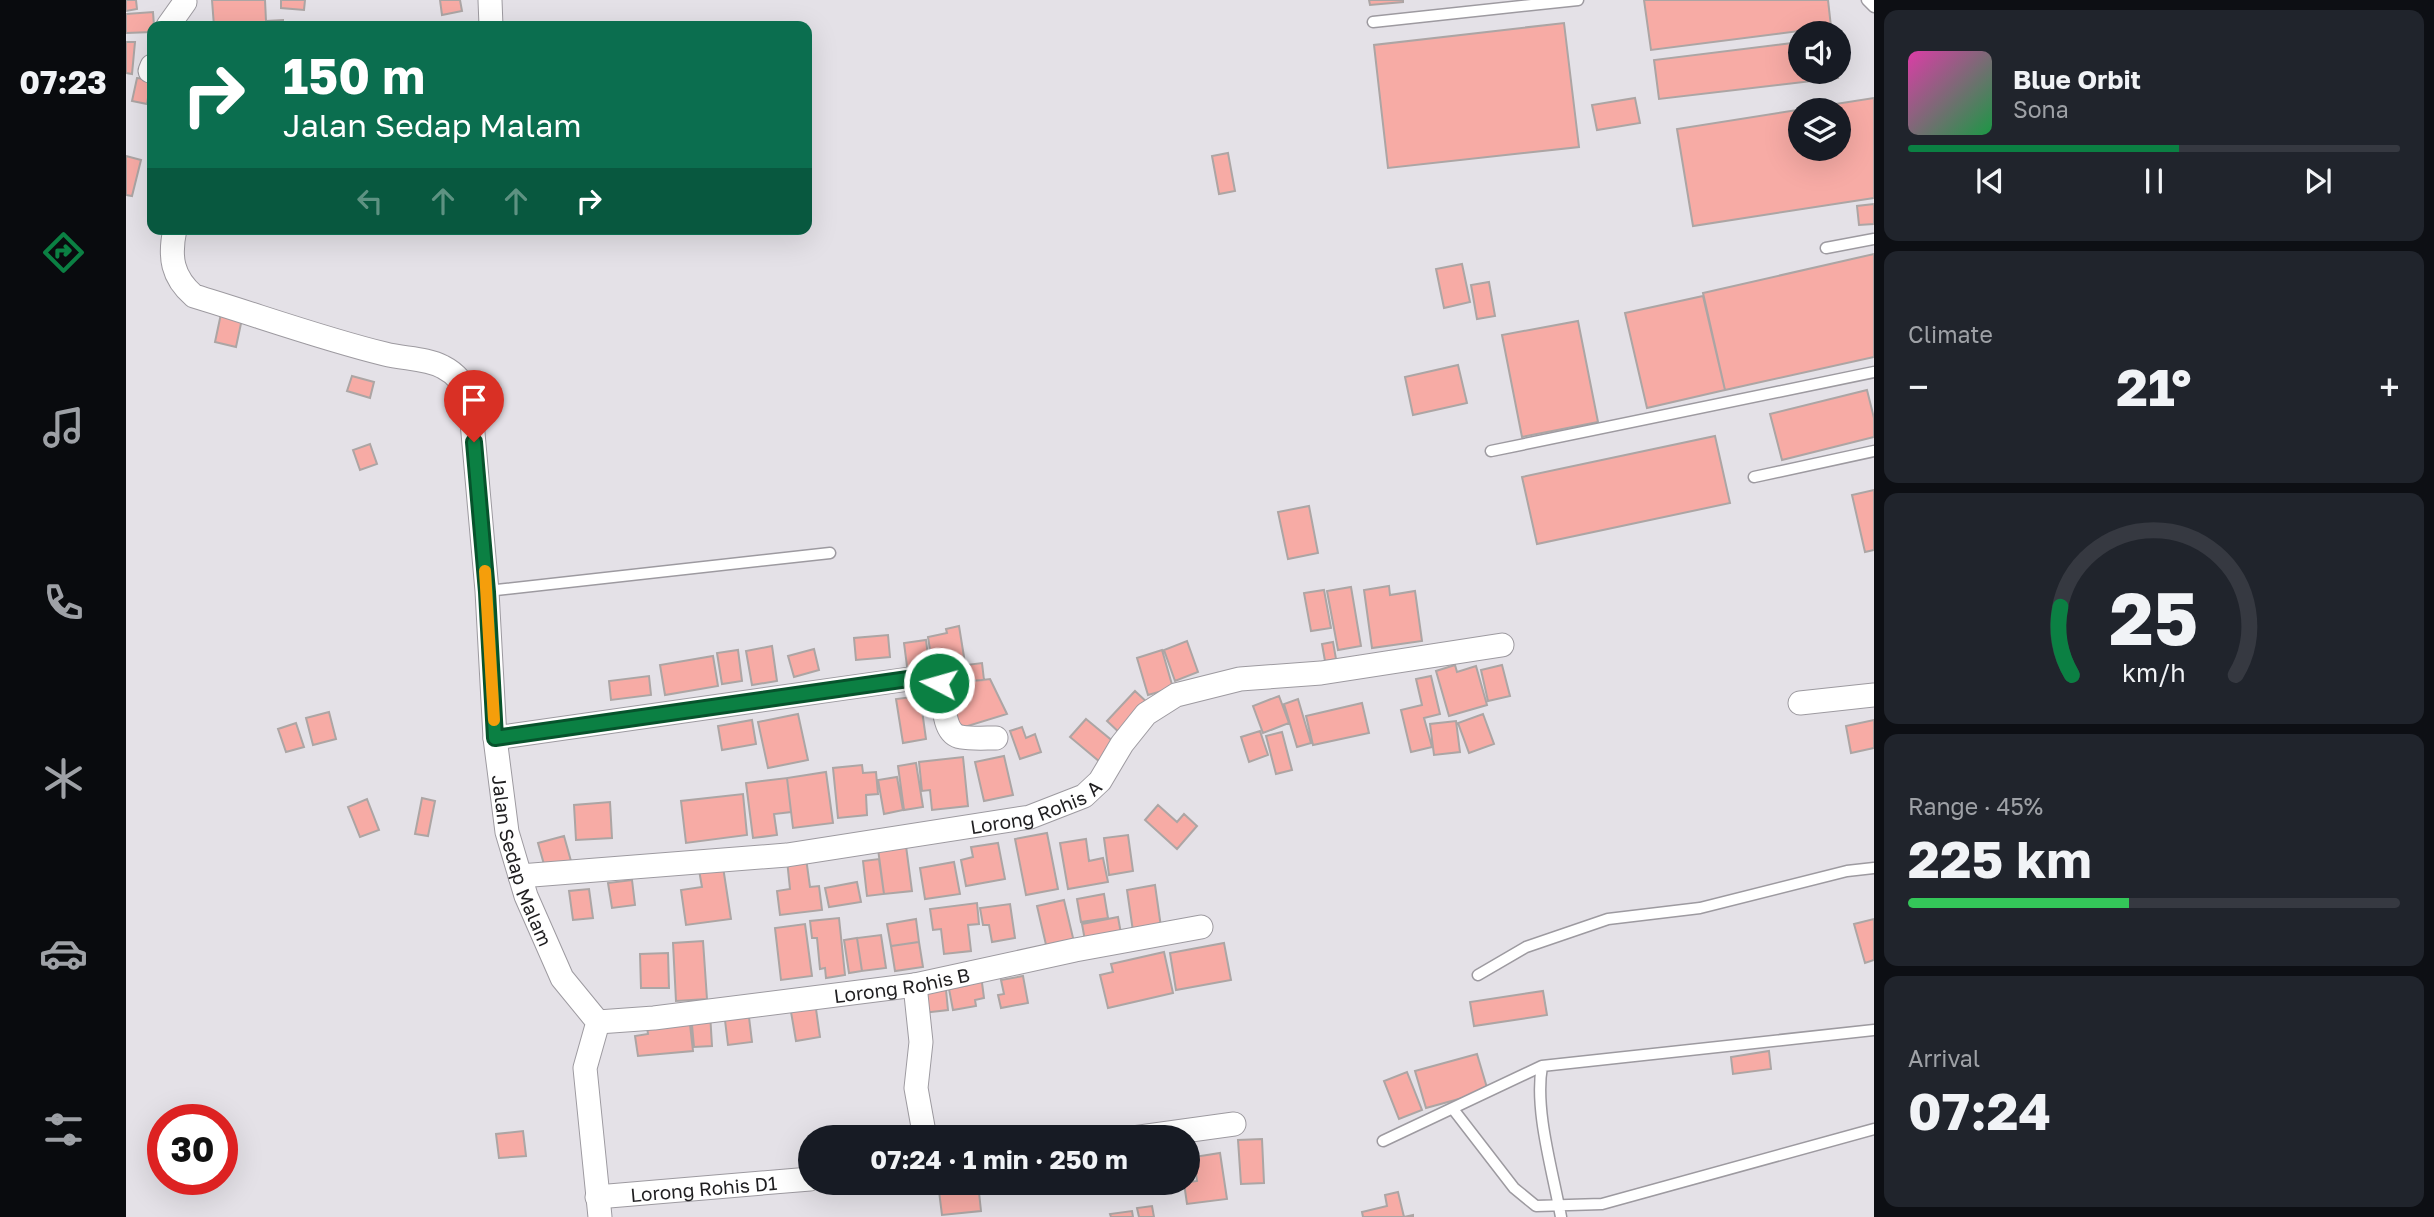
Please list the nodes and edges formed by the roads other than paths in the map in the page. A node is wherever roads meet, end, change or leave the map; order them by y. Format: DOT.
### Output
graph roads {
  1 [pos="490,0"];
  2 [pos="1578,0"];
  3 [pos="1867,0"];
  4 [pos="185,1"];
  5 [pos="1874,7"];
  6 [pos="171,21"];
  7 [pos="187,21"];
  8 [pos="491,21"];
  9 [pos="1373,22"];
  10 [pos="175,235"];
  11 [pos="1874,239"];
  12 [pos="1826,248"];
  13 [pos="1874,372"];
  14 [pos="1491,451"];
  15 [pos="1874,451"];
  16 [pos="1754,477"];
  17 [pos="830,553"];
  18 [pos="487,592"];
  19 [pos="1502,645"];
  20 [pos="1874,695"];
  21 [pos="1800,703"];
  22 [pos="495,738"];
  23 [pos="996,738"];
  24 [pos="1874,868"];
  25 [pos="520,876"];
  26 [pos="1201,927"];
  27 [pos="1478,975"];
  28 [pos="915,985"];
  29 [pos="598,1022"];
  30 [pos="1874,1030"];
  31 [pos="1542,1066"];
  32 [pos="1453,1110"];
  33 [pos="1234,1124"];
  34 [pos="923,1125"];
  35 [pos="1200,1129"];
  36 [pos="1874,1129"];
  37 [pos="1383,1141"];
  38 [pos="798,1181"];
  39 [pos="598,1207"];
  40 [pos="1560,1212"];
  1 -- 8 [label="street"];
  2 -- 9 [label="lane"];
  3 -- 5 [label="lane"];
  4 -- 6 [label="street"];
  4 -- 7 [label="street"];
  10 -- 18 [label="street, Jalan Sedap Malam"];
  11 -- 12 [label="lane"];
  13 -- 14 [label="lane"];
  15 -- 16 [label="lane"];
  17 -- 18 [label="lane"];
  18 -- 22 [label="street, Jalan Sedap Malam"];
  19 -- 25 [label="street, Lorong Rohis A"];
  20 -- 21 [label="street"];
  22 -- 23 [label="street"];
  22 -- 25 [label="street, Jalan Sedap Malam"];
  24 -- 27 [label="lane"];
  25 -- 29 [label="street, Jalan Sedap Malam"];
  26 -- 28 [label="street, Lorong Rohis B"];
  28 -- 29 [label="street, Lorong Rohis B"];
  28 -- 34 [label="street"];
  29 -- 39 [label="street"];
  30 -- 31 [label="lane"];
  31 -- 32 [label="lane"];
  31 -- 40 [label="lane"];
  32 -- 37 [label="lane"];
  32 -- 40 [label="lane"];
  33 -- 35 [label="street"];
  36 -- 40 [label="lane"];
  38 -- 39 [label="street, Lorong Rohis D1"];
}
